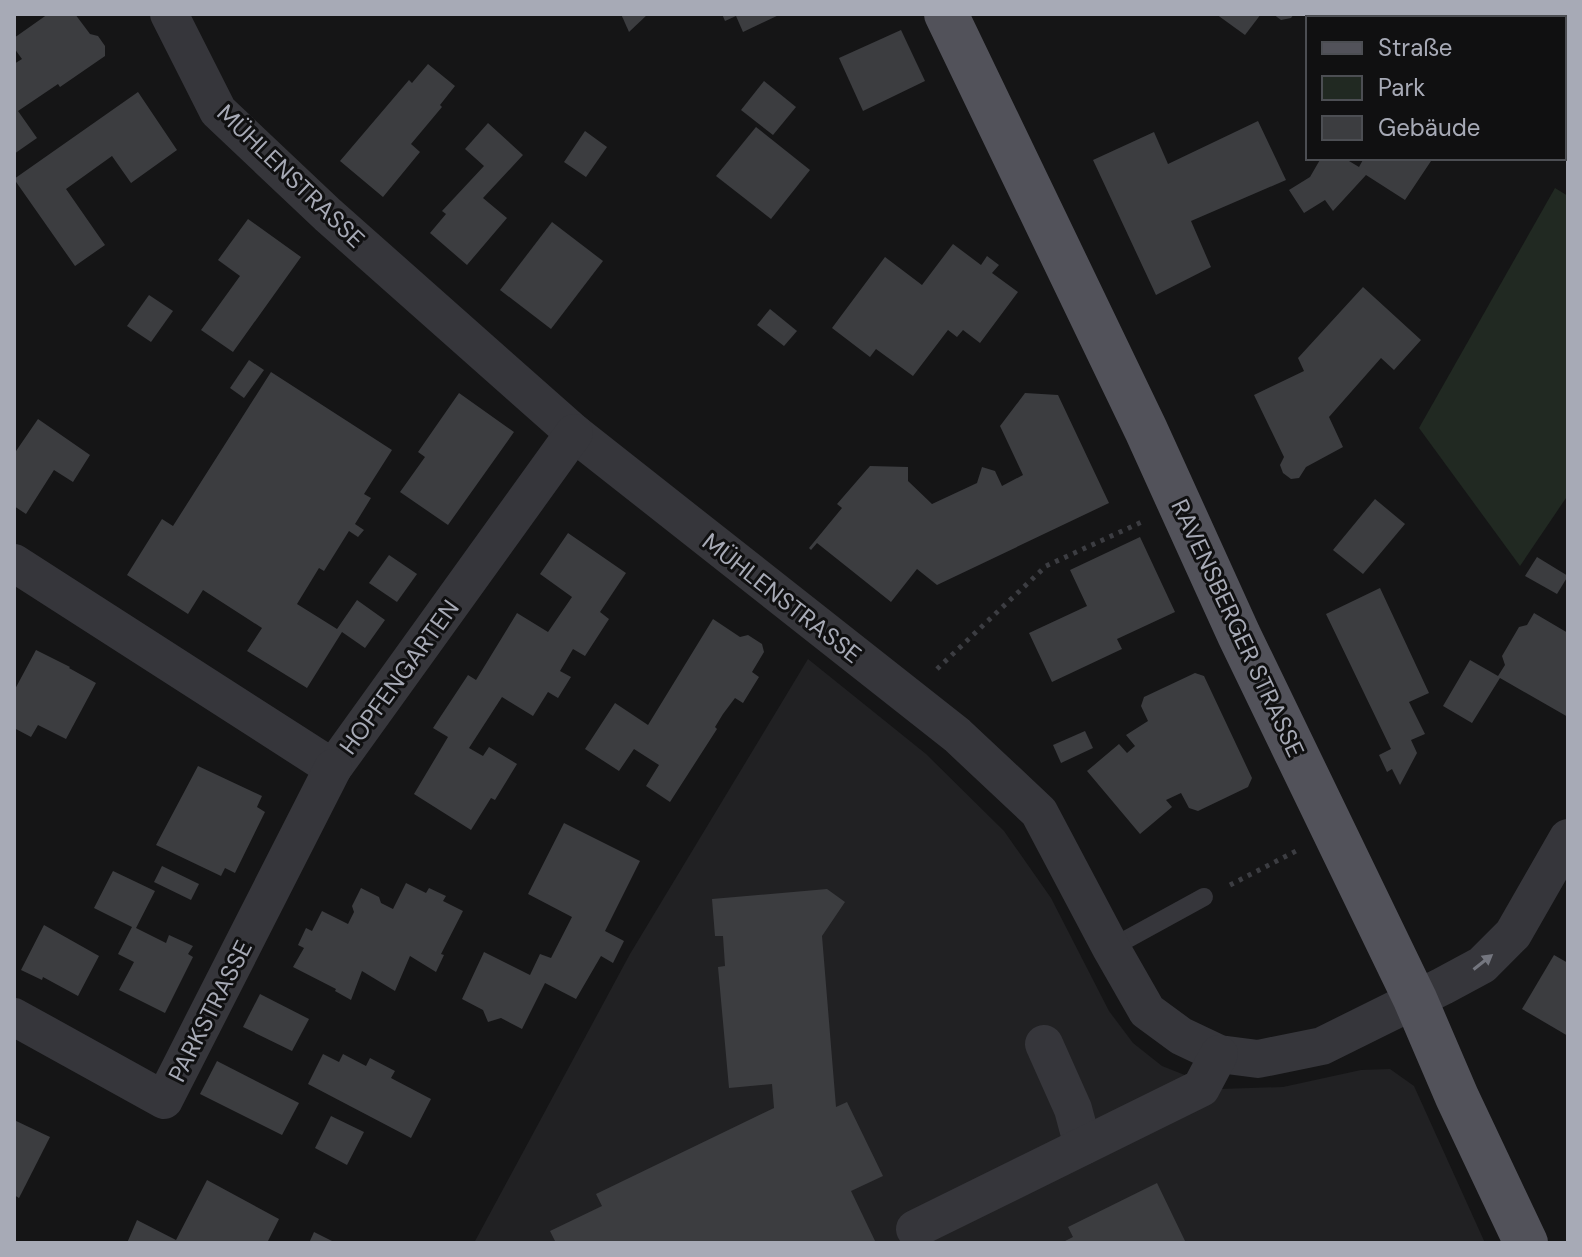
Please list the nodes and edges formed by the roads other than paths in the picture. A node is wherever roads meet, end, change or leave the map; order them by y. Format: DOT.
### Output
graph roads {
  1 [pos="169,14"];
  2 [pos="946,14"];
  3 [pos="574,433"];
  4 [pos="14,563"];
  5 [pos="333,768"];
  6 [pos="1568,838"];
  7 [pos="1204,897"];
  8 [pos="1111,948"];
  9 [pos="1415,999"];
  10 [pos="14,1017"];
  11 [pos="1044,1044"];
  12 [pos="1219,1054"];
  13 [pos="1083,1146"];
  14 [pos="915,1229"];
  15 [pos="1526,1243"];
  1 -- 3 [label="street, MÜHLENSTRASSE"];
  2 -- 9 [label="main road, RAVENSBERGER STRASSE"];
  3 -- 5 [label="street, HOPFENGARTEN"];
  3 -- 8 [label="street, MÜHLENSTRASSE"];
  4 -- 5 [label="street, HOPFENGARTEN"];
  5 -- 10 [label="street, PARKSTRASSE"];
  9 -- 6 [label="street, MÜHLENSTRASSE, one-way"];
  7 -- 8 [label="lane"];
  8 -- 12 [label="street, MÜHLENSTRASSE"];
  9 -- 12 [label="street, MÜHLENSTRASSE"];
  9 -- 15 [label="main road, RAVENSBERGER STRASSE"];
  11 -- 13 [label="street"];
  12 -- 13 [label="street"];
  13 -- 14 [label="street"];
}
